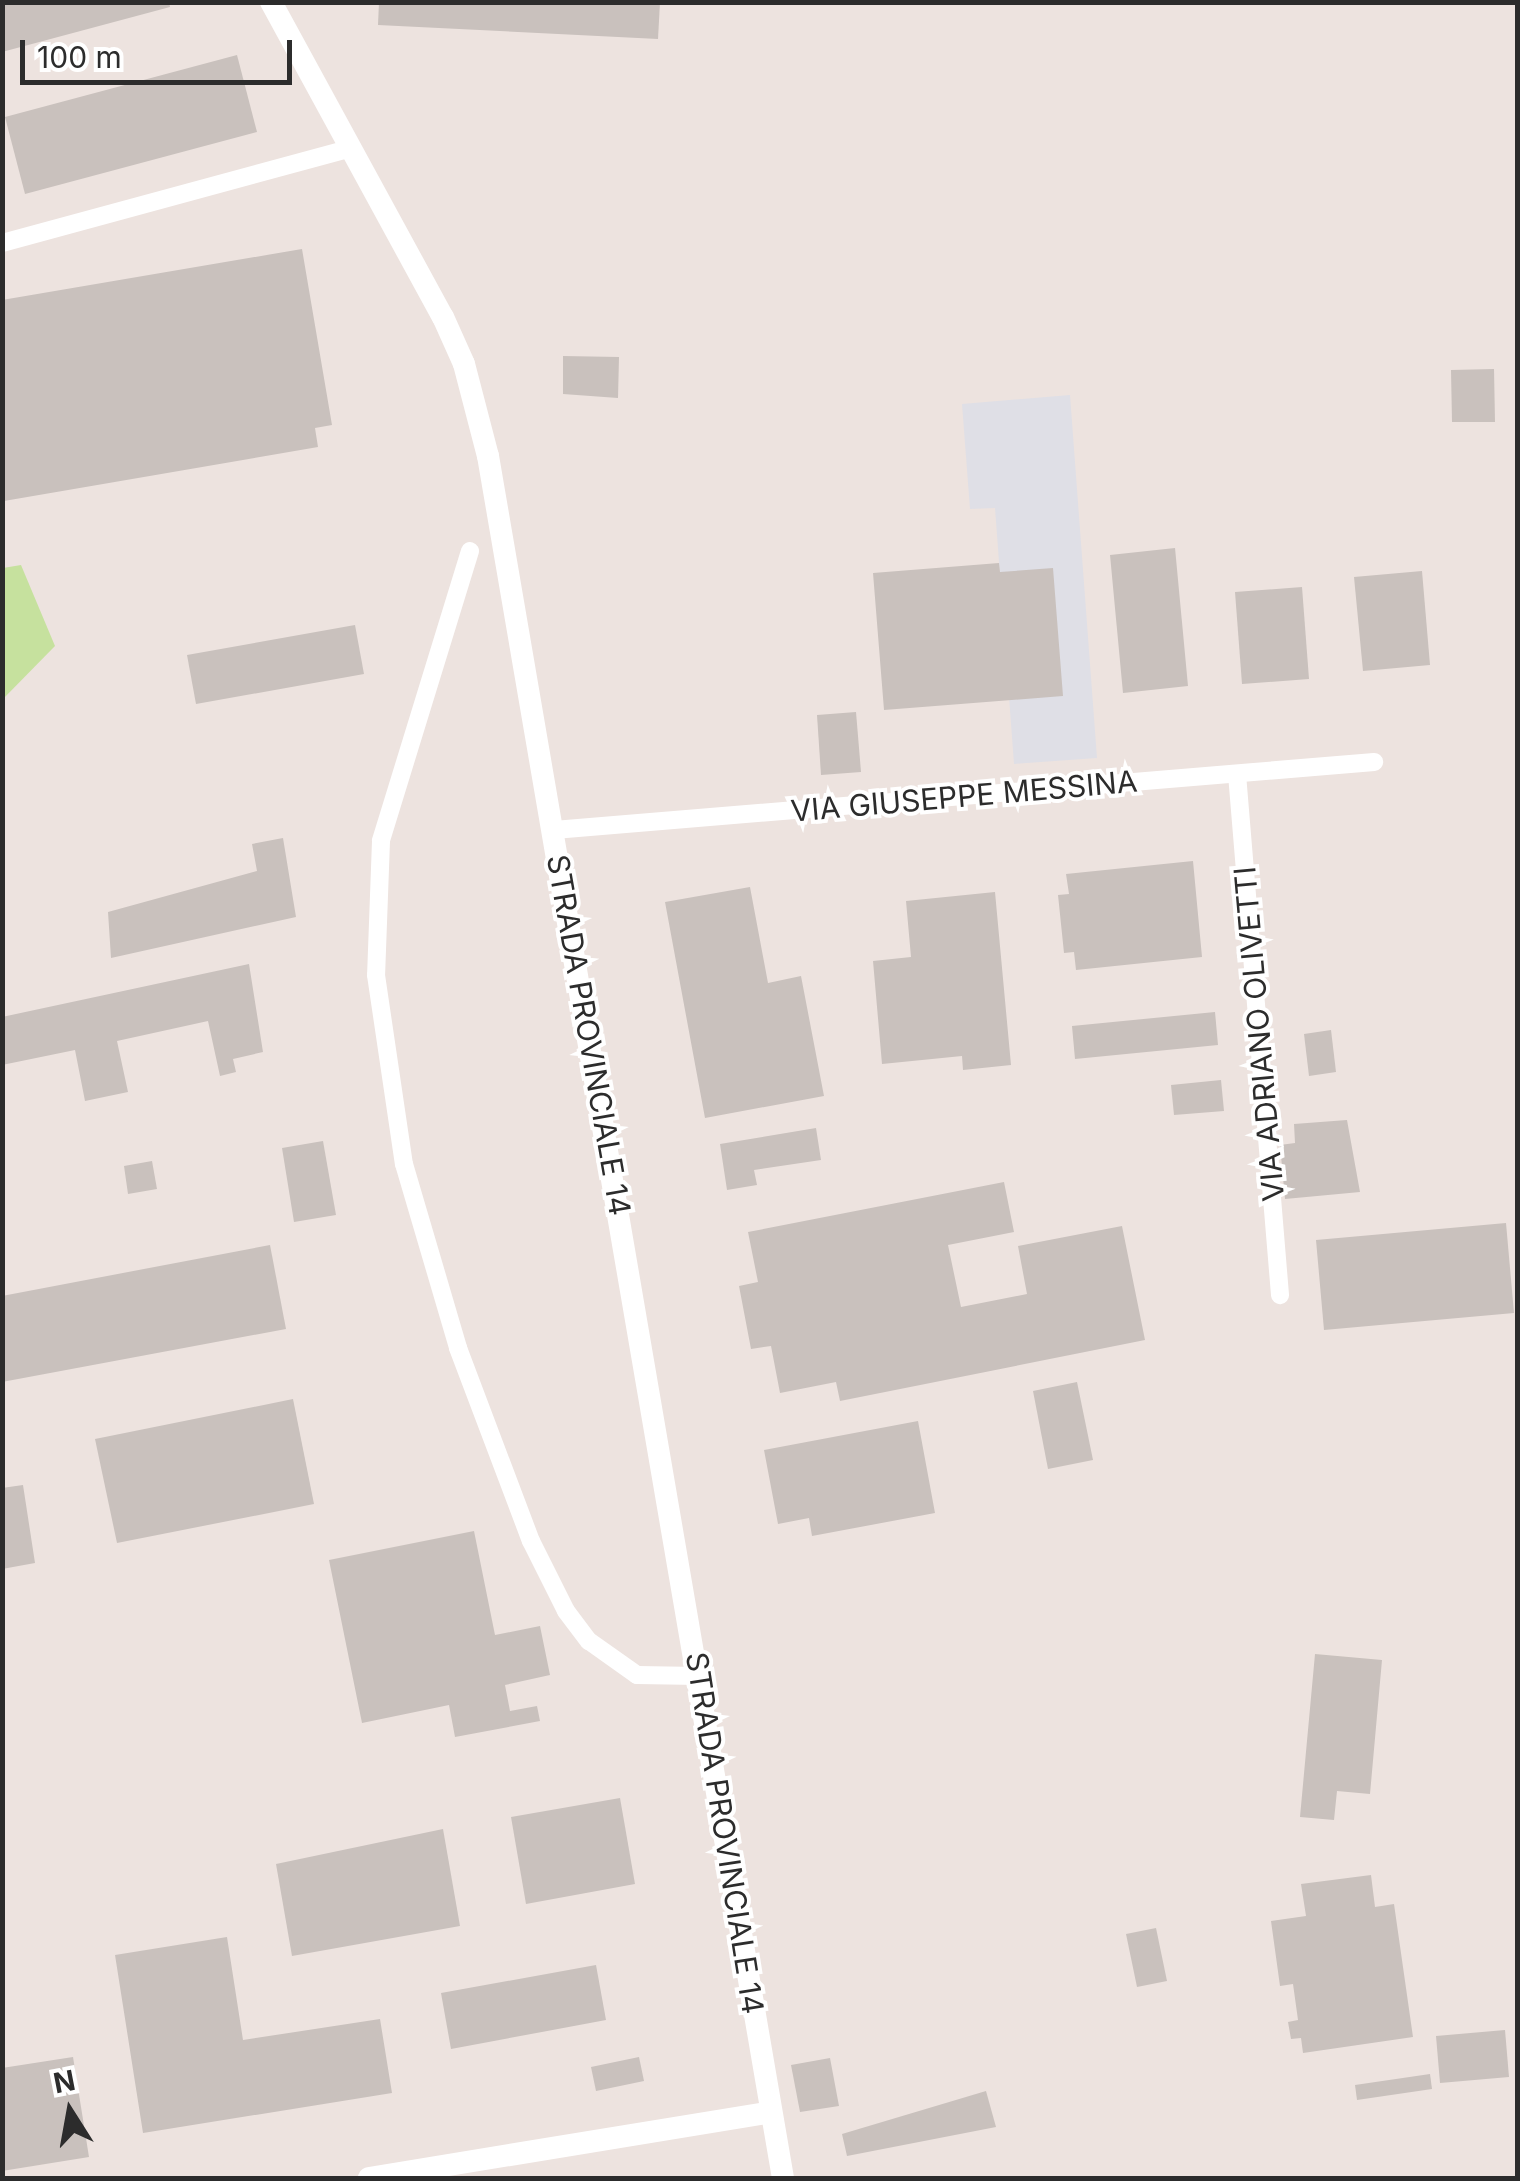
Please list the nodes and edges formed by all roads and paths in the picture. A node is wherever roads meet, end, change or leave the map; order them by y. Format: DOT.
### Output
graph roads {
  1 [pos="271,2"];
  2 [pos="352,148"];
  3 [pos="2,242"];
  4 [pos="470,550"];
  5 [pos="1374,762"];
  6 [pos="1237,774"];
  7 [pos="554,830"];
  8 [pos="1280,1295"];
  9 [pos="699,1676"];
  10 [pos="771,2112"];
  11 [pos="369,2178"];
  12 [pos="783,2178"];
  1 -- 2 [label="street, STRADA PROVINCIALE 14"];
  2 -- 3 [label="street"];
  2 -- 7 [label="street, STRADA PROVINCIALE 14"];
  4 -- 9 [label="street"];
  5 -- 6 [label="street, VIA GIUSEPPE MESSINA"];
  6 -- 7 [label="street, VIA GIUSEPPE MESSINA"];
  6 -- 8 [label="street, VIA ADRIANO OLIVETTI"];
  7 -- 9 [label="street, STRADA PROVINCIALE 14"];
  9 -- 10 [label="street, STRADA PROVINCIALE 14"];
  10 -- 11 [label="street"];
  10 -- 12 [label="street, STRADA PROVINCIALE 14"];
}
